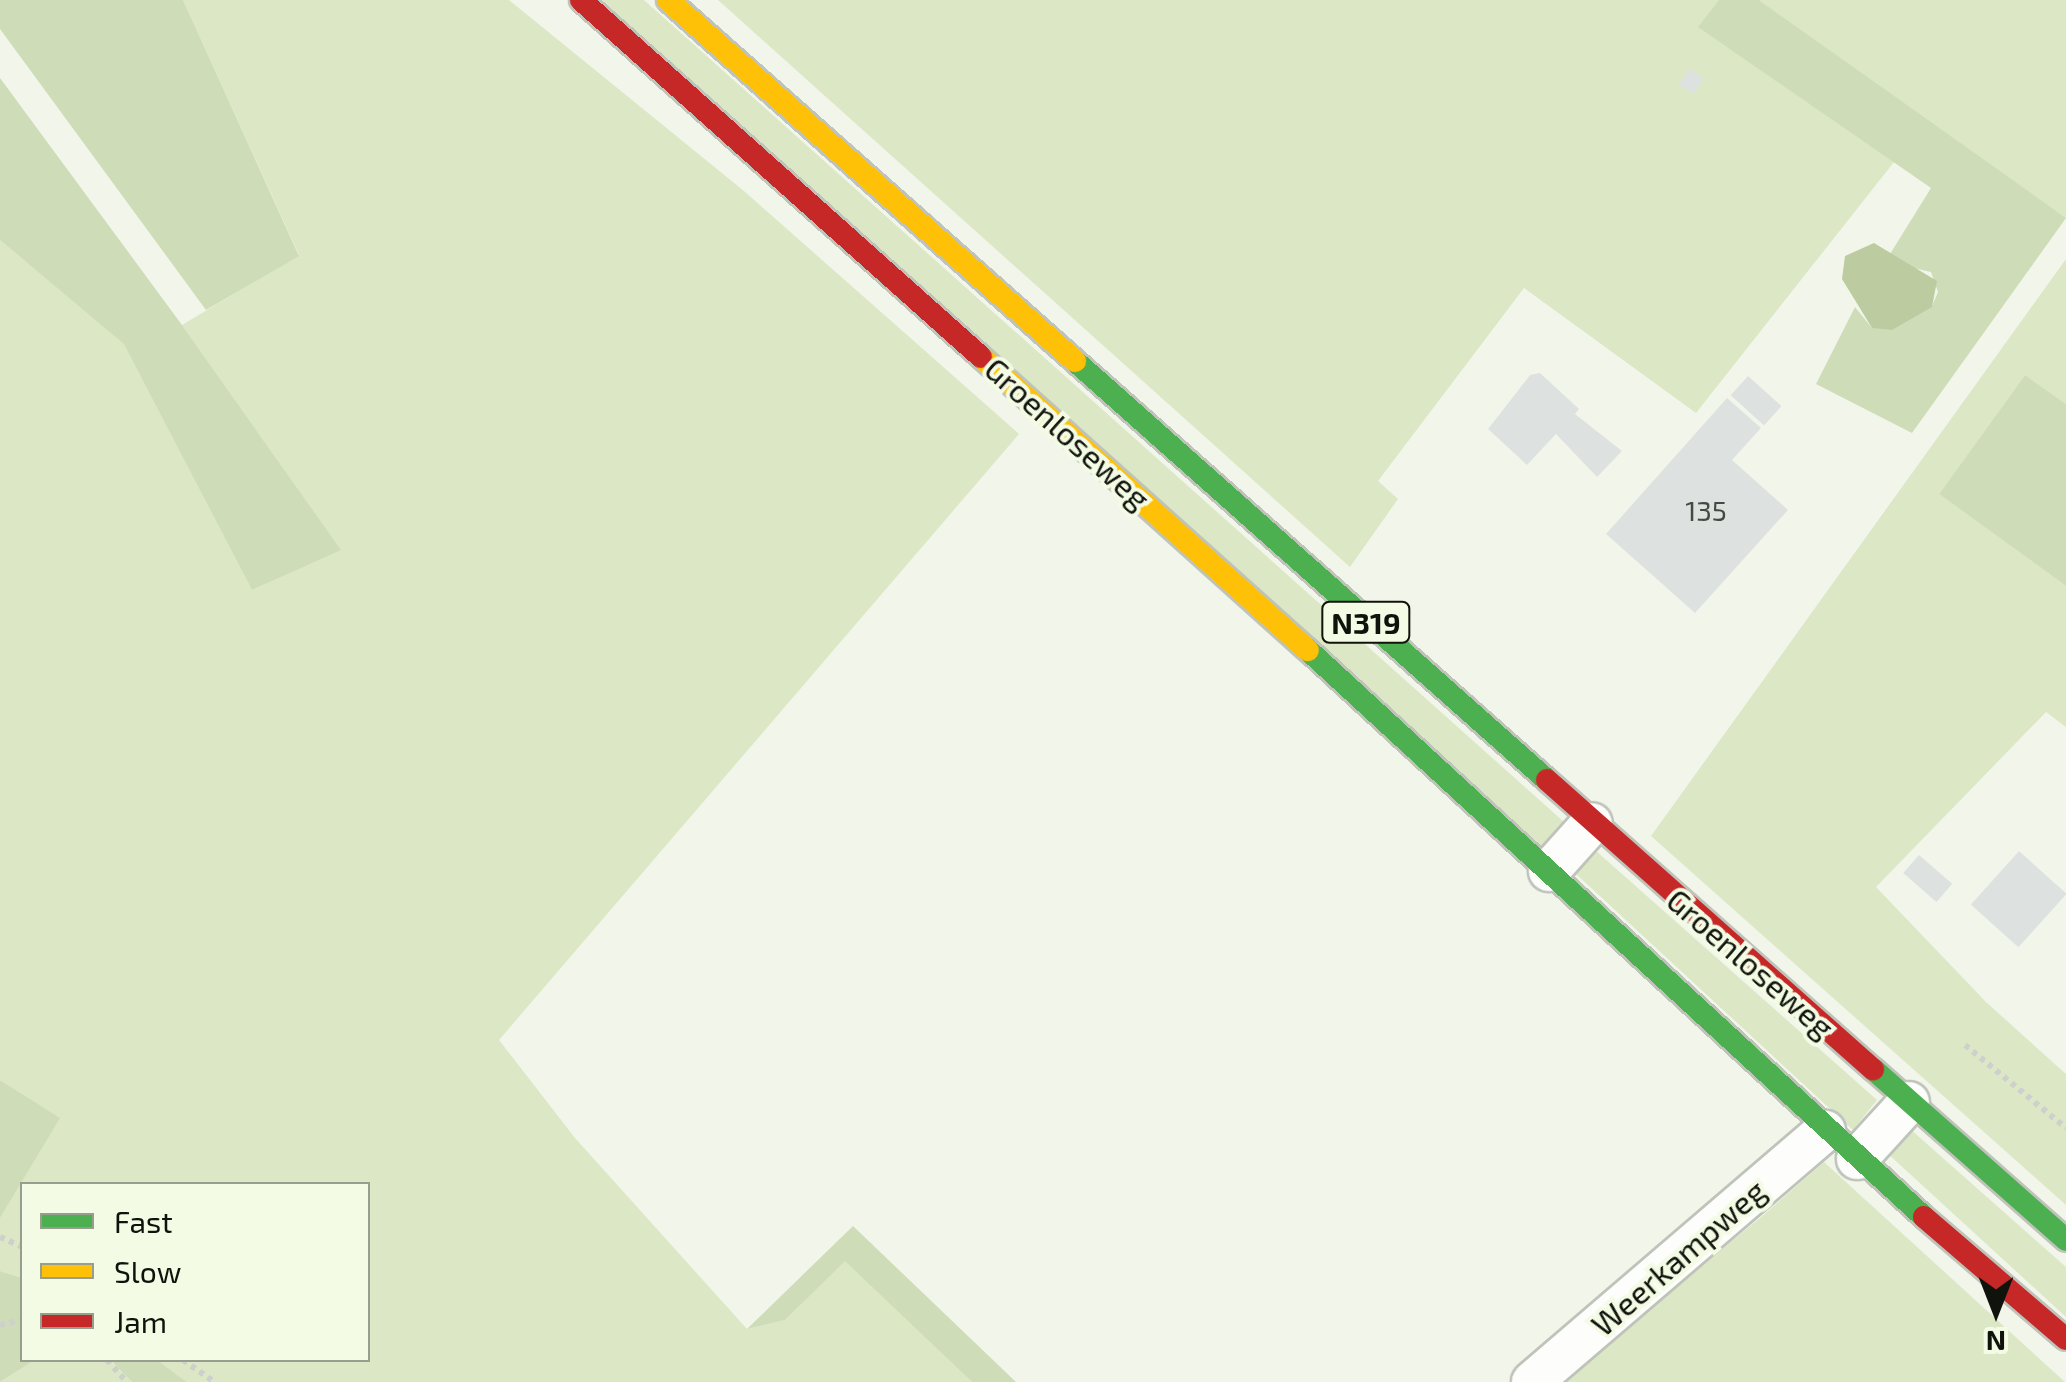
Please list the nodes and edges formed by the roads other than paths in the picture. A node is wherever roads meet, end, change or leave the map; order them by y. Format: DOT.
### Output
graph roads {
  1 [pos="582,0"];
  2 [pos="668,0"];
  3 [pos="1592,824"];
  4 [pos="1549,871"];
  5 [pos="1909,1102"];
  6 [pos="1825,1131"];
  7 [pos="1856,1158"];
  8 [pos="2066,1240"];
  9 [pos="2066,1340"];
  10 [pos="1532,1382"];
  1 -- 4 [label="street, Groenloseweg"];
  2 -- 3 [label="street, Groenloseweg / N319"];
  3 -- 4 [label="street"];
  3 -- 5 [label="street, Groenloseweg / N319"];
  4 -- 6 [label="street, Groenloseweg"];
  5 -- 7 [label="street"];
  5 -- 8 [label="street, Groenloseweg / N319"];
  6 -- 7 [label="street, Groenloseweg"];
  6 -- 10 [label="street, Weerkampweg"];
  7 -- 9 [label="street, Groenloseweg"];
}
